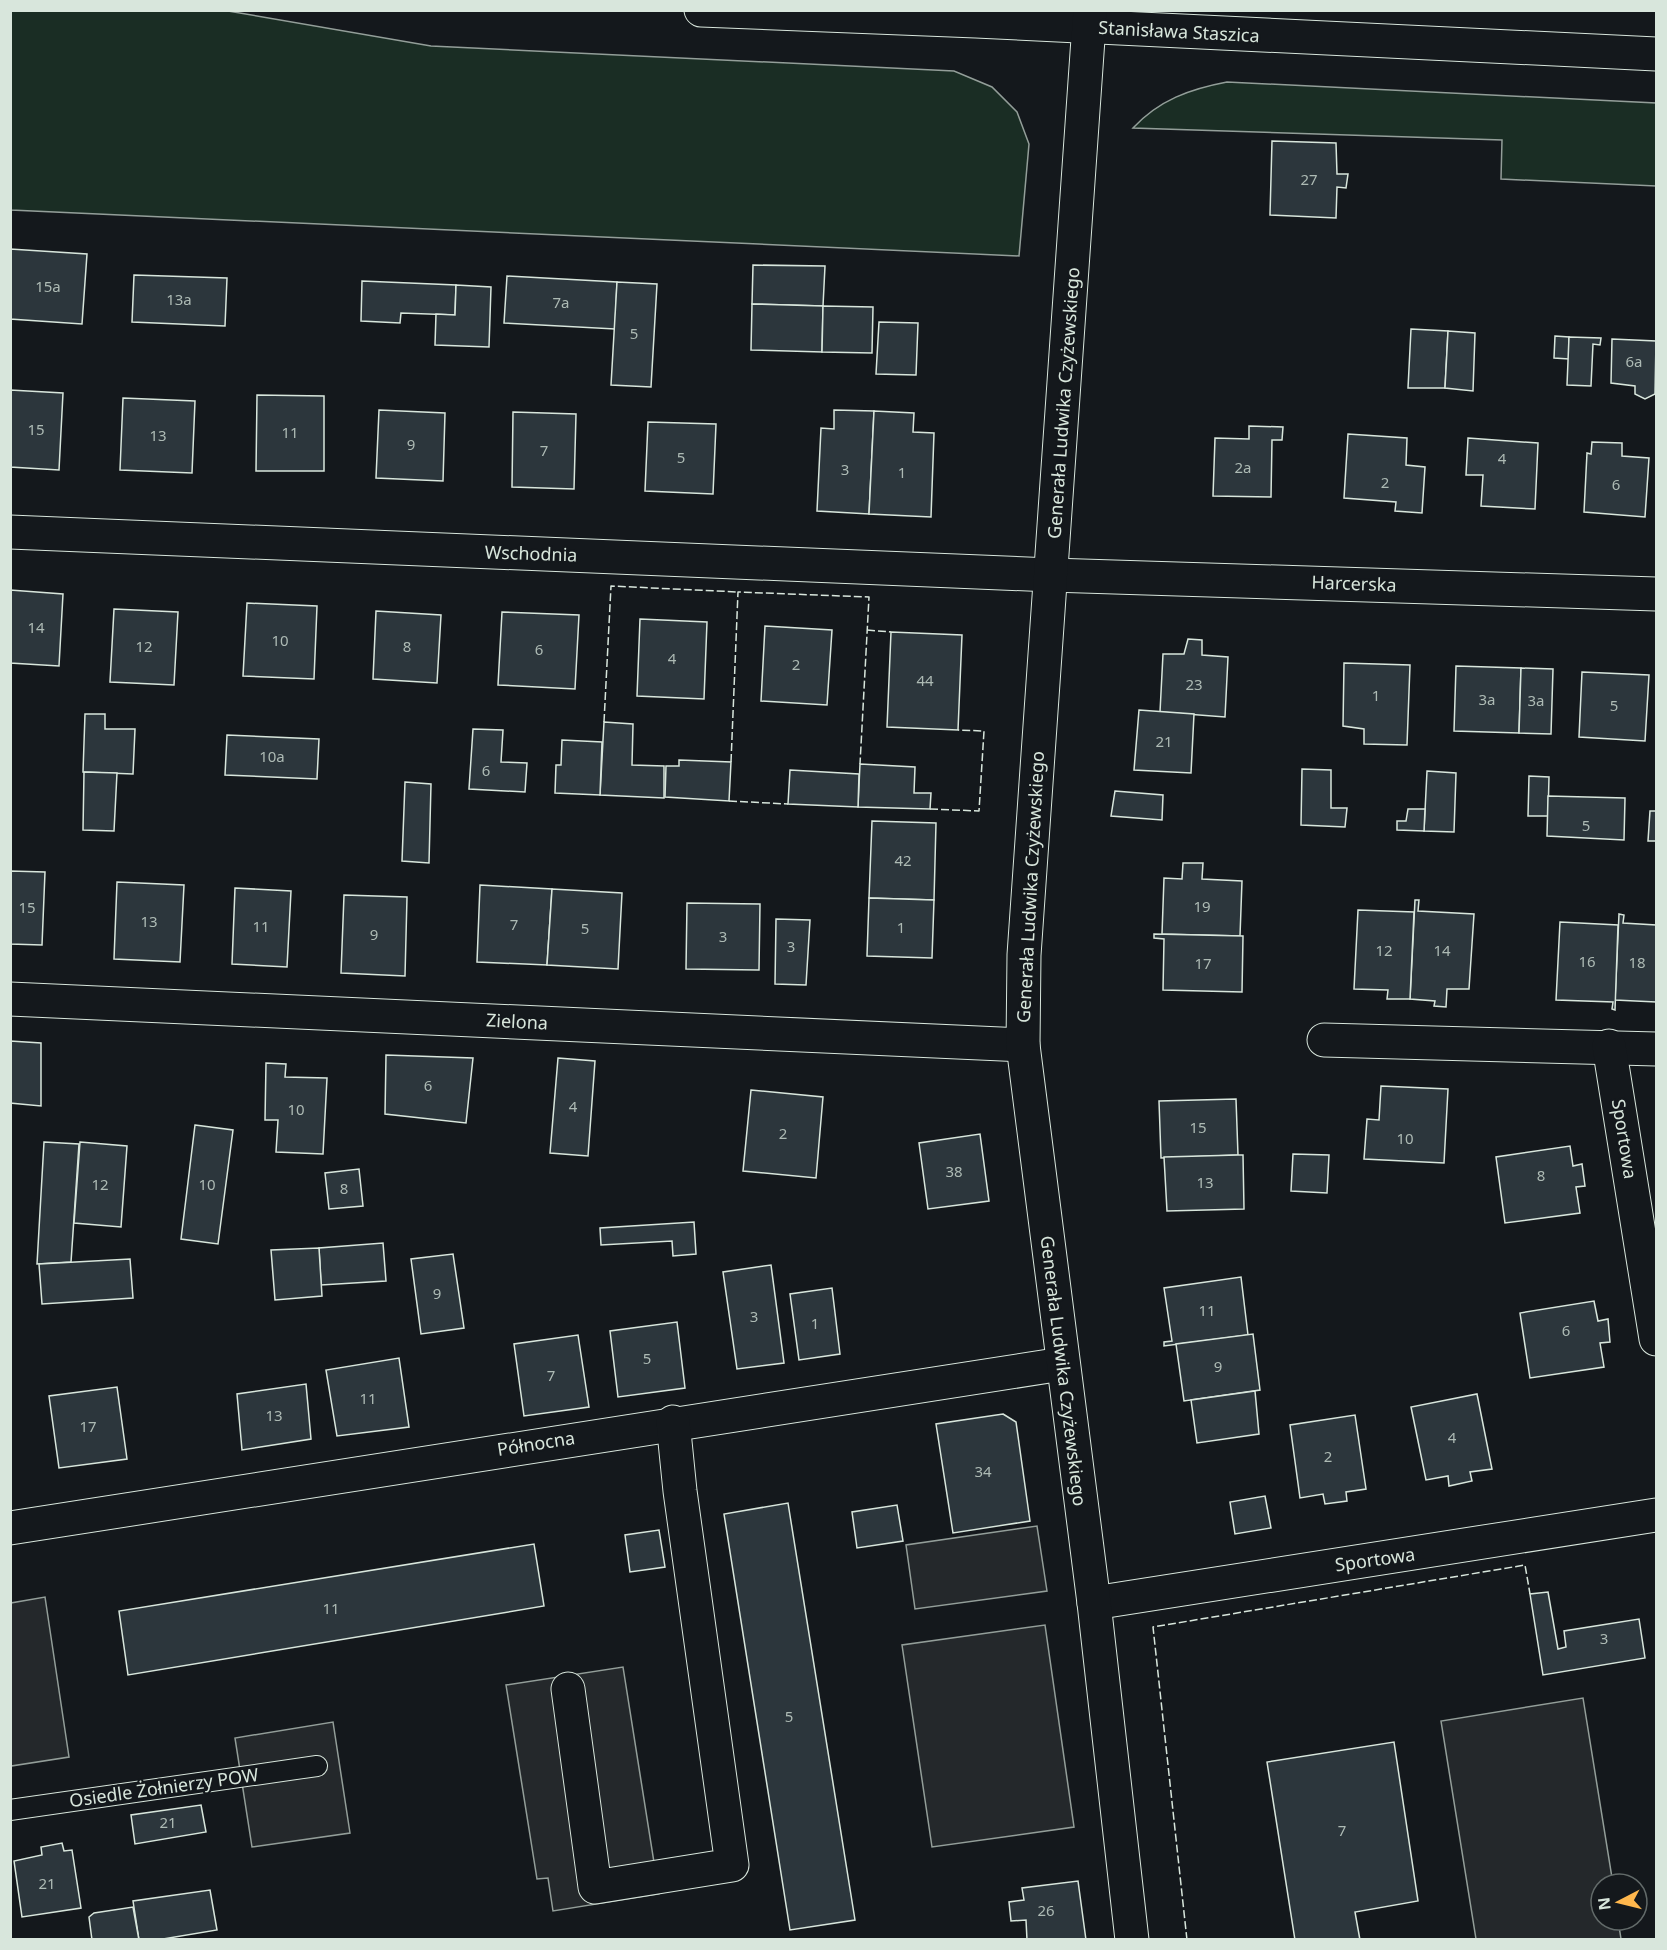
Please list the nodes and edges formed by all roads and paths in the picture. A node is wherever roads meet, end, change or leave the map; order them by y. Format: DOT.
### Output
graph roads {
  1 [pos="701,10"];
  2 [pos="1090,19"];
  3 [pos="1656,54"];
  4 [pos="10,532"];
  5 [pos="1051,575"];
  6 [pos="1656,594"];
  7 [pos="10,999"];
  8 [pos="1324,1040"];
  9 [pos="1023,1045"];
  10 [pos="1609,1046"];
  11 [pos="1656,1049"];
  12 [pos="1656,1339"];
  13 [pos="1062,1364"];
  14 [pos="673,1422"];
  15 [pos="1656,1515"];
  16 [pos="10,1528"];
  17 [pos="1094,1603"];
  18 [pos="568,1689"];
  19 [pos="317,1766"];
  20 [pos="10,1810"];
  21 [pos="1132,1940"];
  1 -- 2 [label="street, Stanisława Staszica"];
  2 -- 3 [label="street, Stanisława Staszica"];
  2 -- 5 [label="street, Generała Ludwika Czyżewskiego"];
  4 -- 5 [label="street, Wschodnia"];
  5 -- 6 [label="street, Harcerska"];
  5 -- 9 [label="street, Generała Ludwika Czyżewskiego"];
  7 -- 9 [label="street, Zielona"];
  8 -- 10 [label="street"];
  9 -- 13 [label="street, Generała Ludwika Czyżewskiego"];
  10 -- 11 [label="street"];
  10 -- 12 [label="street, Sportowa"];
  13 -- 14 [label="street, Północna"];
  13 -- 17 [label="street, Generała Ludwika Czyżewskiego"];
  14 -- 16 [label="street, Północna"];
  14 -- 18 [label="street"];
  15 -- 17 [label="street, Sportowa"];
  17 -- 21 [label="street, Generała Ludwika Czyżewskiego"];
  19 -- 20 [label="lane, Osiedle Żołnierzy POW"];
}
